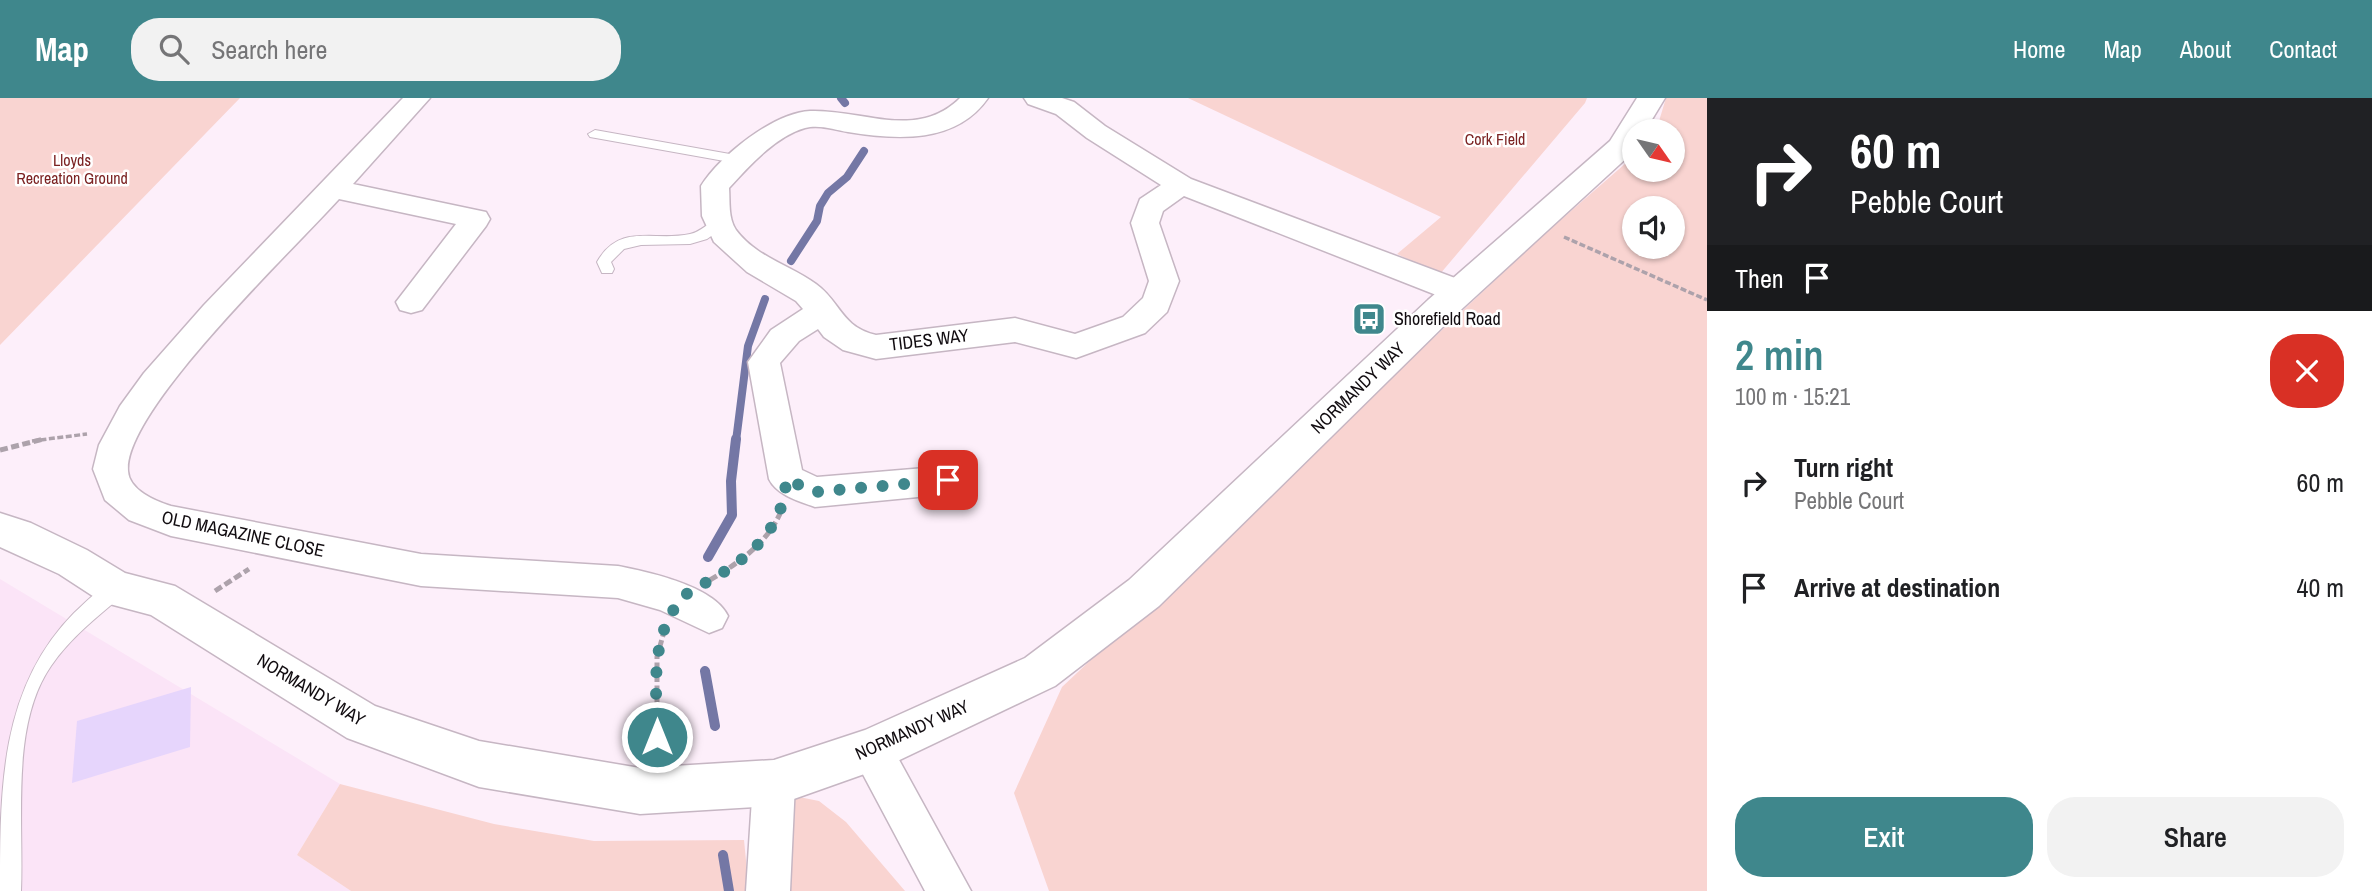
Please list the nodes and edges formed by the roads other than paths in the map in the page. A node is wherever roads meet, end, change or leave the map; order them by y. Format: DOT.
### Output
graph roads {
  1 [pos="417,98"];
  2 [pos="975,98"];
  3 [pos="1037,98"];
  4 [pos="1651,98"];
  5 [pos="595,134"];
  6 [pos="741,160"];
  7 [pos="1181,185"];
  8 [pos="332,189"];
  9 [pos="719,224"];
  10 [pos="607,269"];
  11 [pos="1460,292"];
  12 [pos="411,302"];
  13 [pos="821,314"];
  14 [pos="948,480"];
  15 [pos="0,530"];
  16 [pos="116,589"];
  17 [pos="709,616"];
  18 [pos="871,750"];
  19 [pos="774,783"];
  20 [pos="10,891"];
  21 [pos="768,891"];
  22 [pos="949,891"];
  1 -- 8 [label="street, OLD MAGAZINE CLOSE"];
  2 -- 6 [label="street"];
  3 -- 7 [label="street"];
  4 -- 11 [label="street, NORMANDY WAY"];
  5 -- 6 [label="lane"];
  6 -- 9 [label="street"];
  7 -- 11 [label="street"];
  7 -- 13 [label="street, TIDES WAY"];
  8 -- 12 [label="street"];
  8 -- 17 [label="street, OLD MAGAZINE CLOSE"];
  9 -- 10 [label="lane"];
  9 -- 13 [label="street, TIDES WAY"];
  11 -- 18 [label="street, NORMANDY WAY"];
  13 -- 14 [label="street"];
  15 -- 16 [label="street, NORMANDY WAY"];
  16 -- 19 [label="street, NORMANDY WAY"];
  16 -- 20 [label="lane"];
  18 -- 19 [label="street, NORMANDY WAY"];
  18 -- 22 [label="street"];
  19 -- 21 [label="street"];
}
